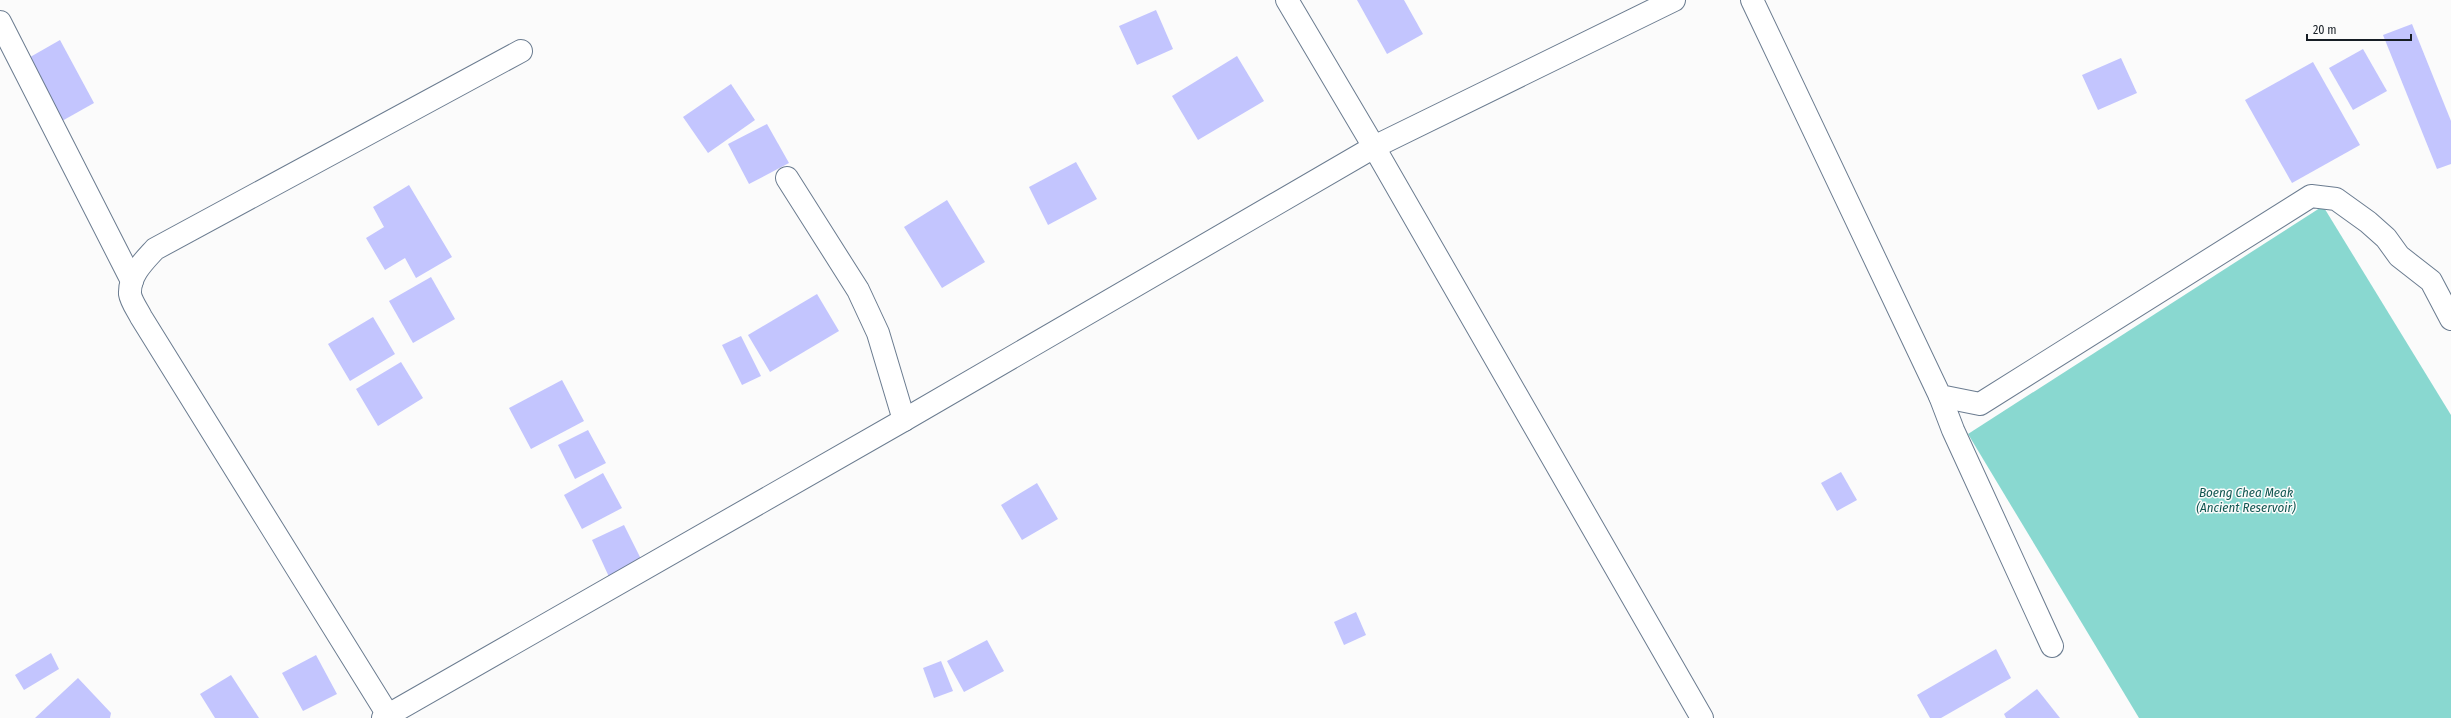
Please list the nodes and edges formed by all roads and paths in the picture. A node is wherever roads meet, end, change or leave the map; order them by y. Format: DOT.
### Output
graph roads {
  1 [pos="1287,0"];
  2 [pos="1674,0"];
  3 [pos="1752,0"];
  4 [pos="0,22"];
  5 [pos="522,51"];
  6 [pos="1374,147"];
  7 [pos="787,178"];
  8 [pos="132,281"];
  9 [pos="2451,319"];
  10 [pos="1940,396"];
  11 [pos="904,420"];
  12 [pos="2052,646"];
  13 [pos="385,717"];
  14 [pos="1702,718"];
  1 -- 6 [label="street"];
  2 -- 6 [label="street"];
  3 -- 10 [label="street"];
  4 -- 8 [label="street"];
  5 -- 8 [label="street"];
  6 -- 11 [label="street"];
  6 -- 14 [label="street"];
  7 -- 11 [label="street"];
  8 -- 13 [label="street"];
  9 -- 10 [label="street"];
  10 -- 12 [label="street"];
  11 -- 13 [label="street"];
}
